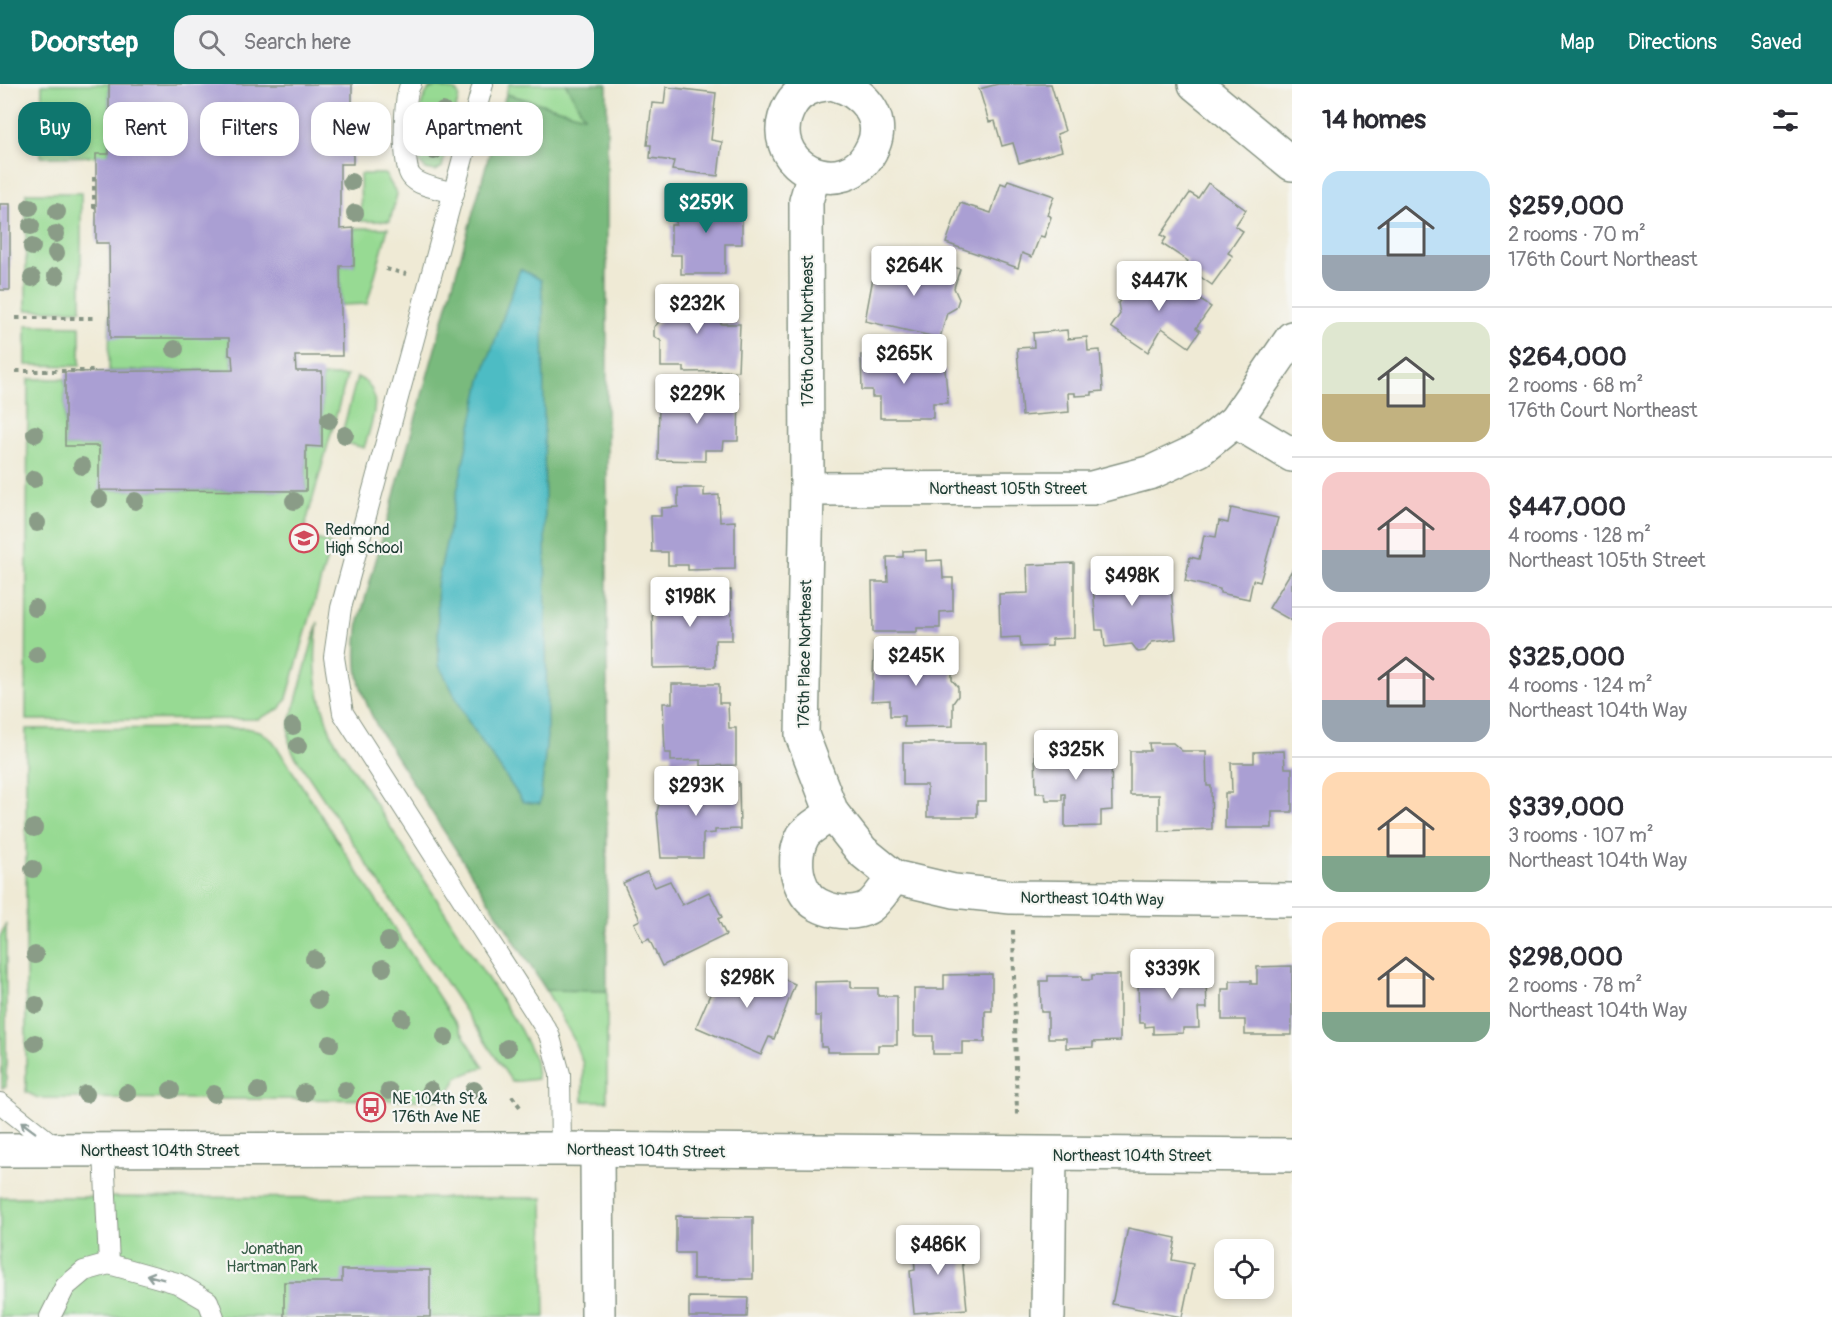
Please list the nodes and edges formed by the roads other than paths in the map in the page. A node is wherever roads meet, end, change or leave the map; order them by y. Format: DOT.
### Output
graph roads {
  1 [pos="411,84"];
  2 [pos="483,84"];
  3 [pos="826,84"];
  4 [pos="835,84"];
  5 [pos="1195,84"];
  6 [pos="1292,164"];
  7 [pos="814,174"];
  8 [pos="454,193"];
  9 [pos="1292,338"];
  10 [pos="1235,421"];
  11 [pos="1292,455"];
  12 [pos="807,489"];
  13 [pos="832,813"];
  14 [pos="862,851"];
  15 [pos="894,877"];
  16 [pos="1292,900"];
  17 [pos="0,1103"];
  18 [pos="58,1149"];
  19 [pos="561,1149"];
  20 [pos="0,1150"];
  21 [pos="104,1150"];
  22 [pos="597,1150"];
  23 [pos="1050,1155"];
  24 [pos="1292,1155"];
  25 [pos="109,1264"];
  26 [pos="50,1317"];
  27 [pos="214,1317"];
  28 [pos="598,1317"];
  29 [pos="1048,1317"];
  1 -- 8 [label="lane"];
  2 -- 8 [label="lane"];
  3 -- 7 [label="street"];
  4 -- 7 [label="street"];
  5 -- 6 [label="street"];
  7 -- 12 [label="street, 176th Court Northeast"];
  8 -- 19 [label="lane"];
  9 -- 10 [label="street, Northeast 105th Street"];
  10 -- 11 [label="street"];
  10 -- 12 [label="street, Northeast 105th Street"];
  12 -- 13 [label="street, 176th Place Northeast"];
  13 -- 14 [label="street, 176th Place Northeast"];
  13 -- 15 [label="street"];
  14 -- 15 [label="street, Northeast 104th Way"];
  15 -- 16 [label="street, Northeast 104th Way"];
  18 -- 17 [label="lane, one-way"];
  18 -- 20 [label="street, Northeast 104th Street"];
  18 -- 21 [label="street, Northeast 104th Street"];
  19 -- 21 [label="street, Northeast 104th Street"];
  19 -- 22 [label="street, Northeast 104th Street"];
  21 -- 25 [label="lane"];
  22 -- 23 [label="street, Northeast 104th Street"];
  22 -- 28 [label="street"];
  23 -- 24 [label="street, Northeast 104th Street"];
  23 -- 29 [label="street"];
  25 -- 26 [label="lane"];
  27 -- 25 [label="lane, one-way"];
}
